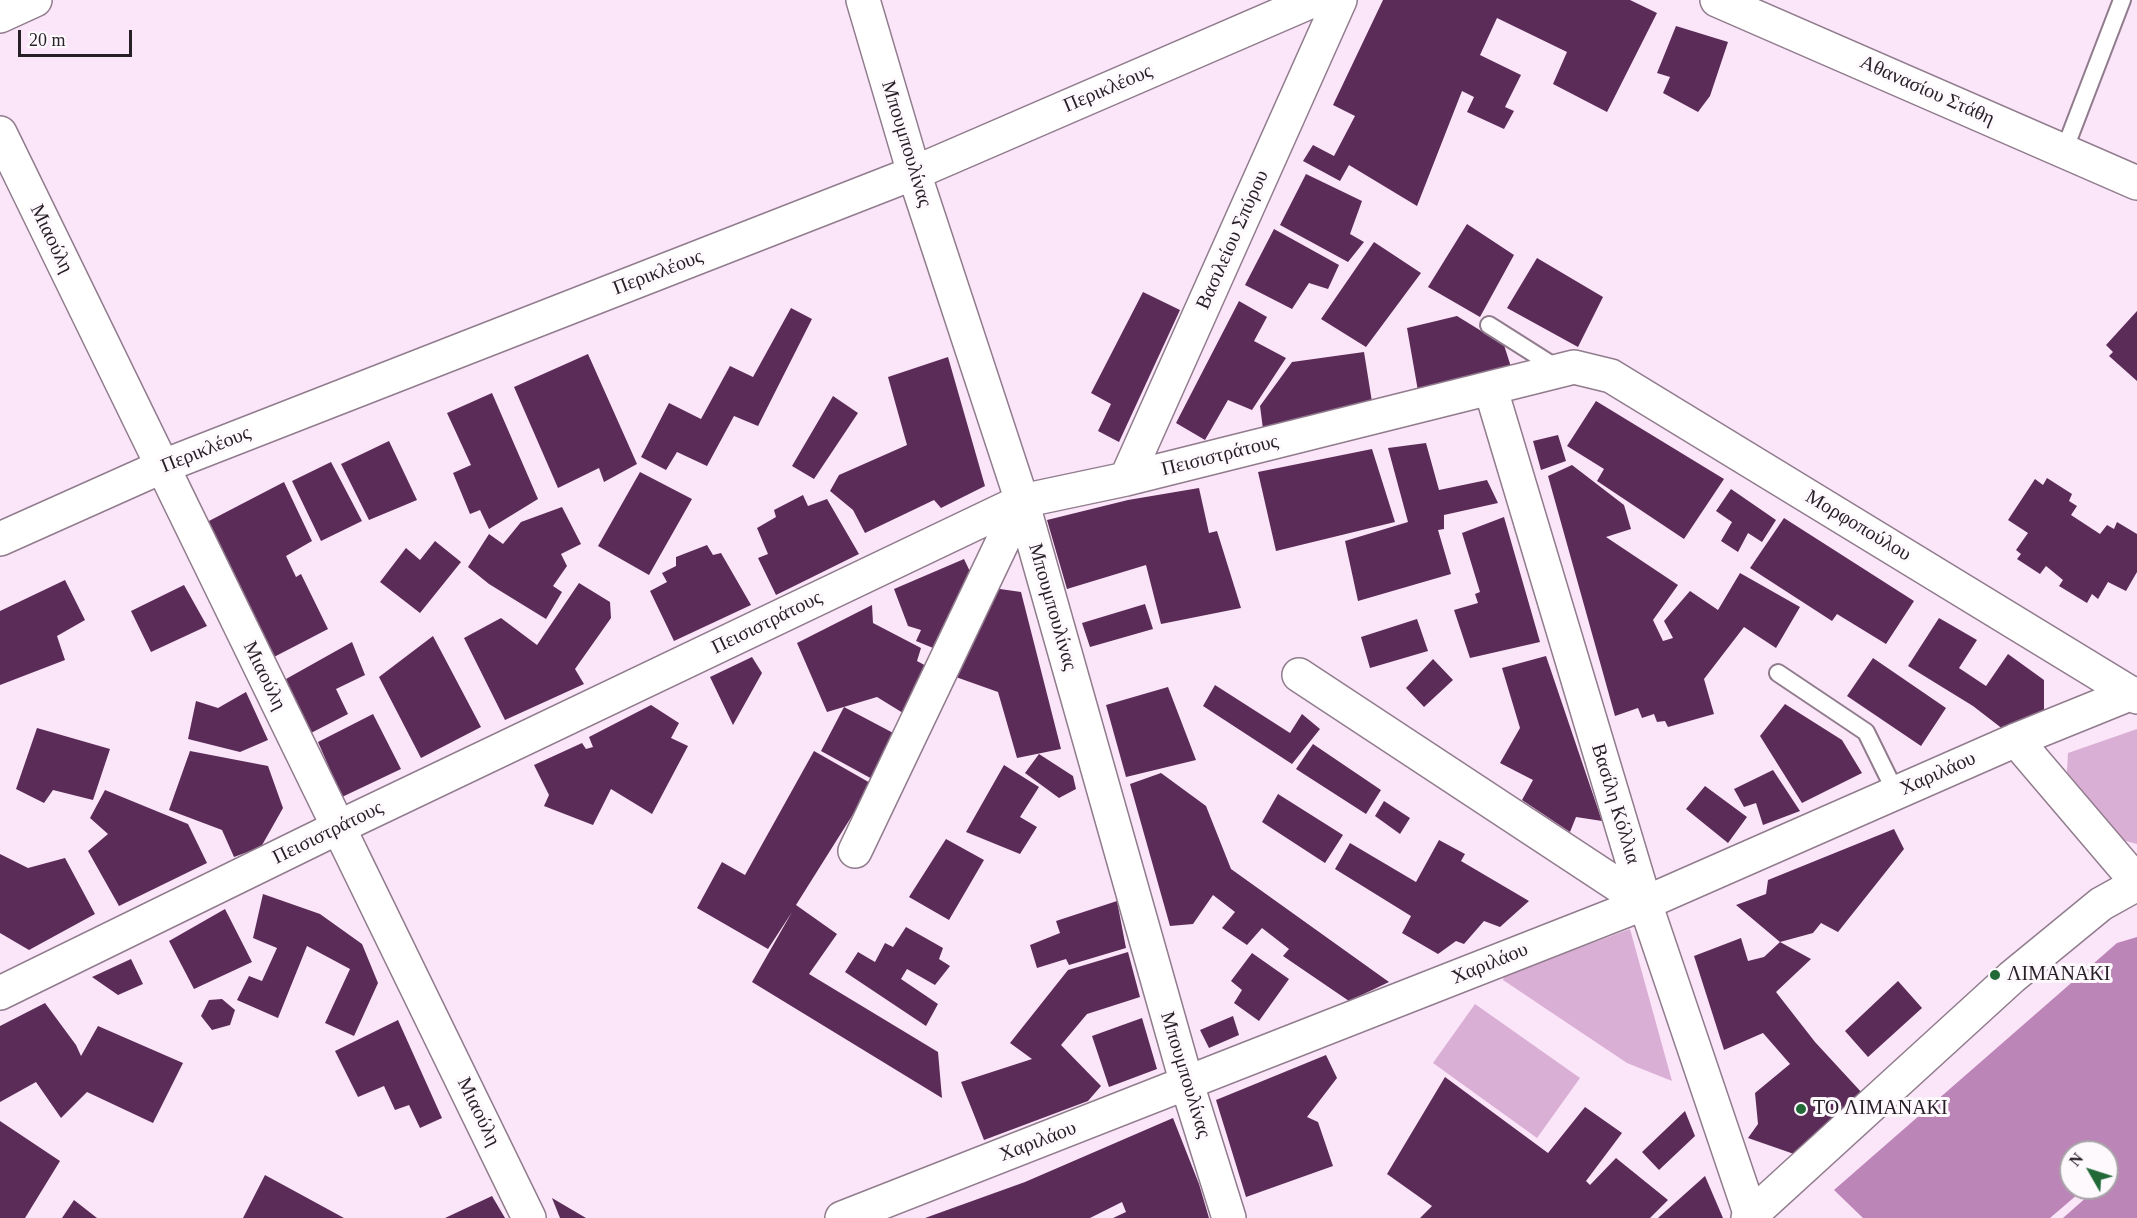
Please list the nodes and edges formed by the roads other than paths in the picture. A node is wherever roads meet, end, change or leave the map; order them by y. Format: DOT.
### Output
graph roads {
  1 [pos="35,0"];
  2 [pos="863,0"];
  3 [pos="1314,0"];
  4 [pos="1340,0"];
  5 [pos="1717,0"];
  6 [pos="2122,0"];
  7 [pos="0,16"];
  8 [pos="0,134"];
  9 [pos="2064,151"];
  10 [pos="914,173"];
  11 [pos="2137,183"];
  12 [pos="1489,325"];
  13 [pos="1567,369"];
  14 [pos="1491,390"];
  15 [pos="161,467"];
  16 [pos="1126,479"];
  17 [pos="1022,501"];
  18 [pos="0,539"];
  19 [pos="1778,673"];
  20 [pos="1299,675"];
  21 [pos="2134,695"];
  22 [pos="2016,740"];
  23 [pos="1896,793"];
  24 [pos="339,827"];
  25 [pos="855,851"];
  26 [pos="2137,883"];
  27 [pos="1645,903"];
  28 [pos="0,993"];
  29 [pos="1187,1084"];
  30 [pos="1749,1217"];
  31 [pos="530,1218"];
  32 [pos="842,1218"];
  33 [pos="1229,1218"];
  1 -- 7 [label="street"];
  2 -- 10 [label="street, Μπουμπουλίνας"];
  3 -- 10 [label="street, Περικλέους"];
  4 -- 16 [label="street, Βασιλείου Σπύρου"];
  5 -- 9 [label="street, Αθανασίου Στάθη"];
  6 -- 9 [label="lane"];
  8 -- 15 [label="street, Μιαούλη"];
  9 -- 11 [label="street, Αθανασίου Στάθη"];
  10 -- 15 [label="street, Περικλέους"];
  10 -- 17 [label="street, Μπουμπουλίνας"];
  12 -- 13 [label="lane"];
  13 -- 14 [label="street, Πεισιστράτους"];
  13 -- 21 [label="street, Μορφοπούλου"];
  14 -- 16 [label="street, Πεισιστράτους"];
  14 -- 27 [label="street, Βασίλη Κόλλια"];
  15 -- 18 [label="street, Περικλέους"];
  15 -- 24 [label="street, Μιαούλη"];
  16 -- 17 [label="street, Πεισιστράτους"];
  17 -- 24 [label="street, Πεισιστράτους"];
  17 -- 25 [label="street"];
  17 -- 29 [label="street, Μπουμπουλίνας"];
  19 -- 23 [label="lane"];
  20 -- 27 [label="street"];
  21 -- 22 [label="street, Χαριλάου"];
  22 -- 23 [label="street, Χαριλάου"];
  22 -- 26 [label="street"];
  23 -- 27 [label="street, Χαριλάου"];
  24 -- 28 [label="street, Πεισιστράτους"];
  24 -- 31 [label="street, Μιαούλη"];
  26 -- 30 [label="street"];
  27 -- 29 [label="street, Χαριλάου"];
  27 -- 30 [label="street, Βασίλη Κόλλια"];
  29 -- 32 [label="street, Χαριλάου"];
  29 -- 33 [label="street, Μπουμπουλίνας"];
}
